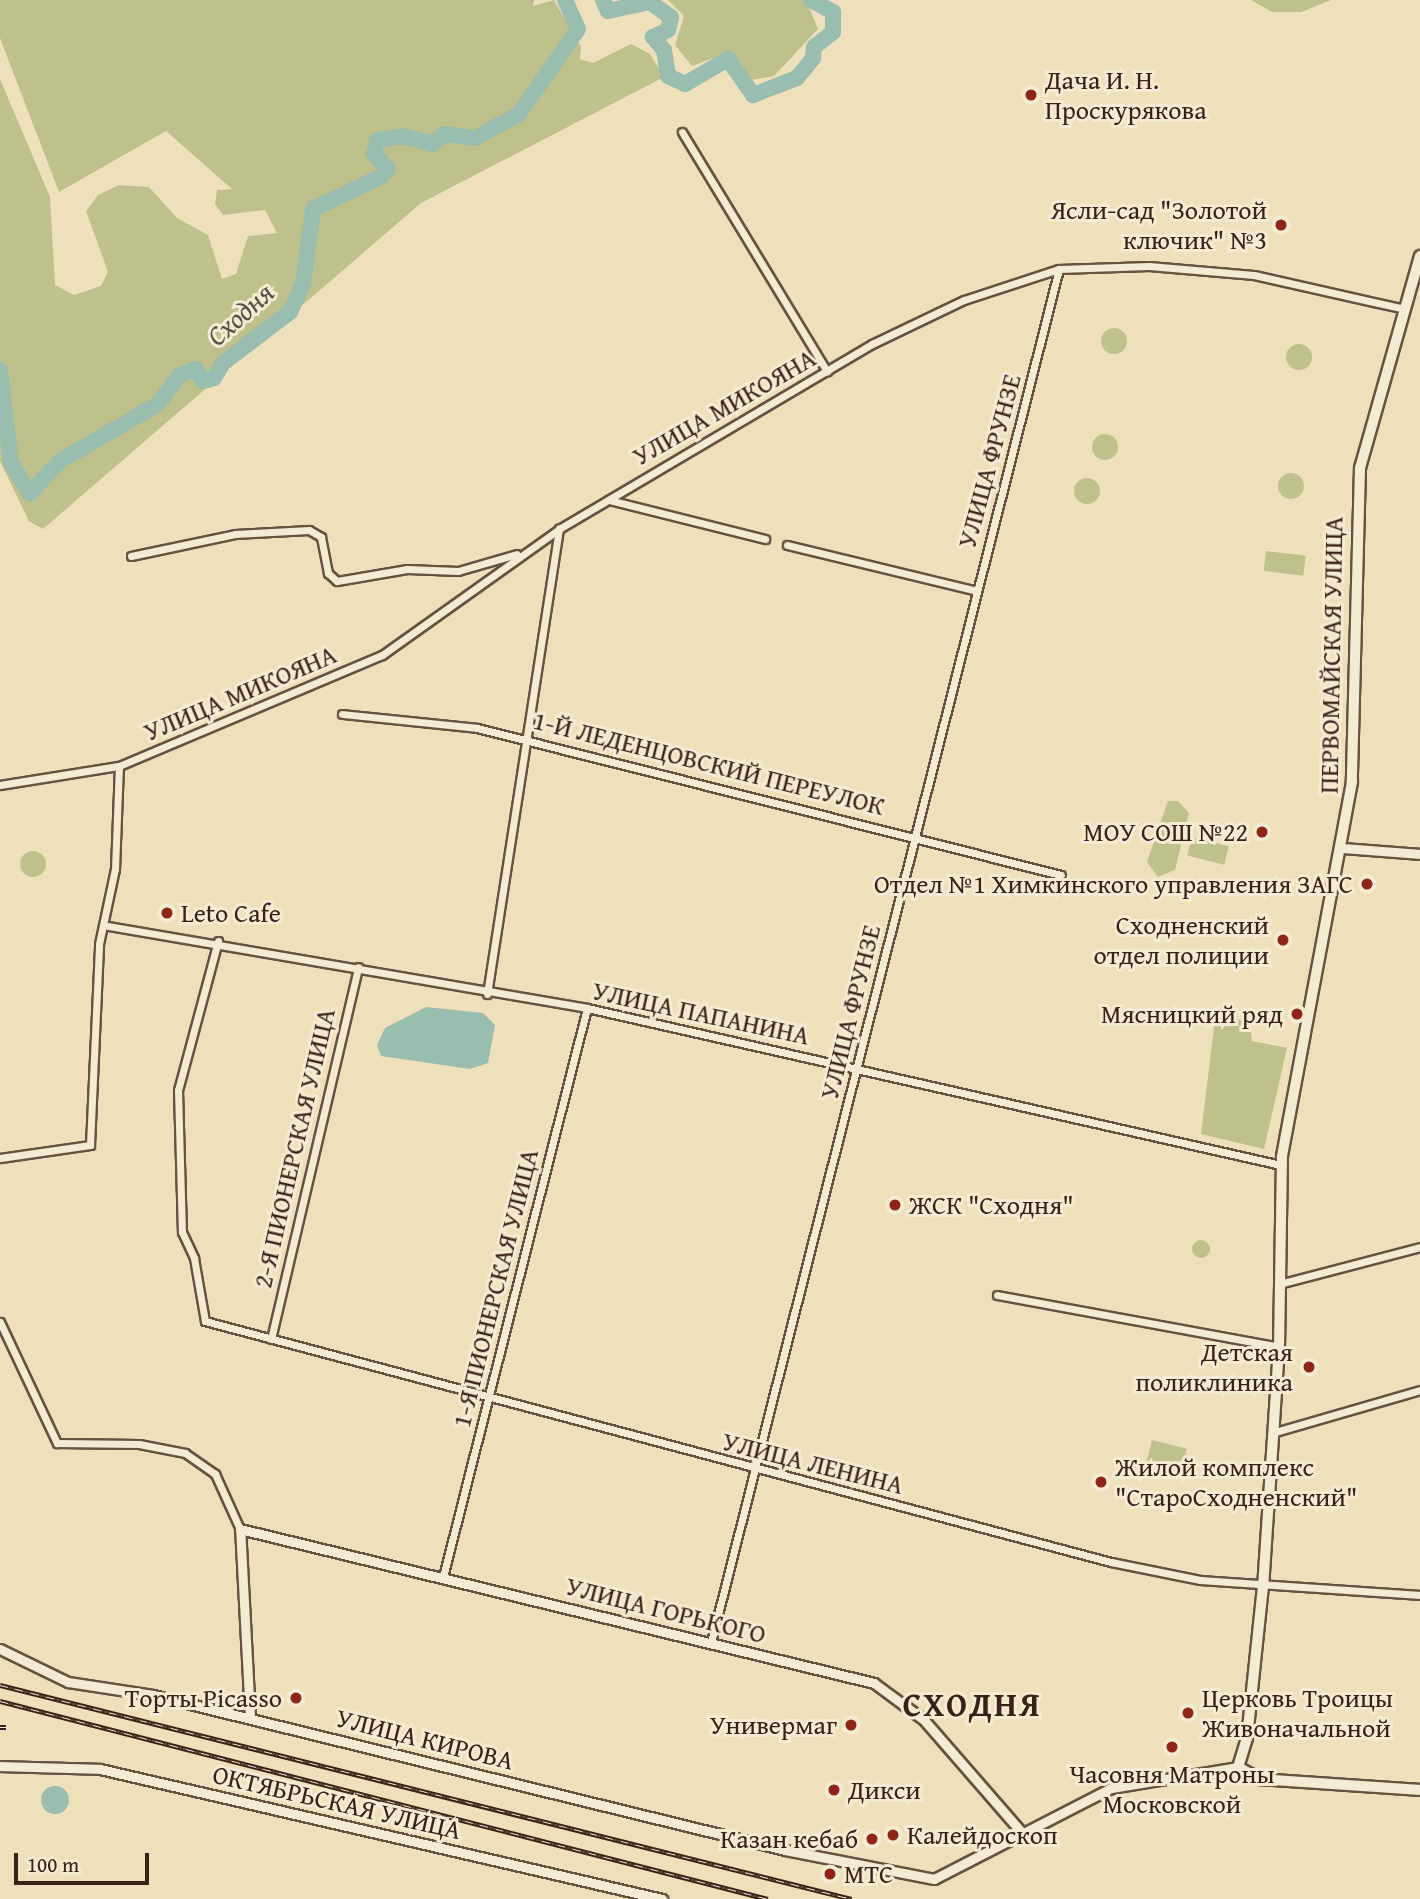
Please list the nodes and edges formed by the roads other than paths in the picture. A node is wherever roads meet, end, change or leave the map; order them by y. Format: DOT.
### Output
graph roads {
  1 [pos="682,132"];
  2 [pos="1420,256"];
  3 [pos="1059,269"];
  4 [pos="1401,308"];
  5 [pos="827,371"];
  6 [pos="609,500"];
  7 [pos="559,529"];
  8 [pos="765,540"];
  9 [pos="787,545"];
  10 [pos="524,552"];
  11 [pos="131,556"];
  12 [pos="977,591"];
  13 [pos="342,714"];
  14 [pos="528,741"];
  15 [pos="118,766"];
  16 [pos="0,785"];
  17 [pos="915,835"];
  18 [pos="1343,848"];
  19 [pos="1420,854"];
  20 [pos="1061,875"];
  21 [pos="108,926"];
  22 [pos="218,941"];
  23 [pos="358,967"];
  24 [pos="487,994"];
  25 [pos="587,1008"];
  26 [pos="857,1068"];
  27 [pos="0,1158"];
  28 [pos="1281,1165"];
  29 [pos="1420,1247"];
  30 [pos="1279,1284"];
  31 [pos="997,1295"];
  32 [pos="0,1322"];
  33 [pos="271,1339"];
  34 [pos="1279,1347"];
  35 [pos="1420,1390"];
  36 [pos="488,1401"];
  37 [pos="1272,1433"];
  38 [pos="756,1469"];
  39 [pos="240,1529"];
  40 [pos="443,1577"];
  41 [pos="1263,1586"];
  42 [pos="1420,1595"];
  43 [pos="711,1642"];
  44 [pos="0,1649"];
  45 [pos="250,1717"];
  46 [pos="0,1766"];
  47 [pos="1238,1767"];
  48 [pos="1420,1790"];
  49 [pos="1023,1834"];
  50 [pos="662,1899"];
  1 -- 5 [label="street"];
  2 -- 4 [label="main road, ПЕРВОМАЙСКАЯ УЛИЦА"];
  3 -- 4 [label="street, УЛИЦА МИКОЯНА"];
  3 -- 5 [label="street, УЛИЦА МИКОЯНА"];
  3 -- 12 [label="street, УЛИЦА ФРУНЗЕ"];
  4 -- 18 [label="main road, ПЕРВОМАЙСКАЯ УЛИЦА"];
  5 -- 6 [label="street, УЛИЦА МИКОЯНА"];
  6 -- 7 [label="street, УЛИЦА МИКОЯНА"];
  6 -- 8 [label="street"];
  7 -- 10 [label="street, УЛИЦА МИКОЯНА"];
  7 -- 14 [label="street"];
  9 -- 12 [label="street"];
  10 -- 11 [label="street"];
  10 -- 15 [label="street, УЛИЦА МИКОЯНА"];
  12 -- 17 [label="street, УЛИЦА ФРУНЗЕ"];
  13 -- 14 [label="street, 1-Й ЛЕДЕНЦОВСКИЙ ПЕРЕУЛОК"];
  14 -- 17 [label="street, 1-Й ЛЕДЕНЦОВСКИЙ ПЕРЕУЛОК"];
  14 -- 24 [label="street"];
  15 -- 16 [label="street, УЛИЦА МИКОЯНА"];
  15 -- 21 [label="street, УЛИЦА МИКОЯНА"];
  17 -- 20 [label="street, 1-Й ЛЕДЕНЦОВСКИЙ ПЕРЕУЛОК"];
  17 -- 26 [label="street, УЛИЦА ФРУНЗЕ"];
  18 -- 19 [label="street"];
  18 -- 28 [label="main road, ПЕРВОМАЙСКАЯ УЛИЦА"];
  21 -- 22 [label="street, УЛИЦА ПАПАНИНА"];
  21 -- 27 [label="street, УЛИЦА МИКОЯНА"];
  22 -- 23 [label="street, УЛИЦА ПАПАНИНА"];
  22 -- 33 [label="street, УЛИЦА ЛЕНИНА"];
  23 -- 24 [label="street, УЛИЦА ПАПАНИНА"];
  23 -- 33 [label="street, 2-Я ПИОНЕРСКАЯ УЛИЦА"];
  24 -- 25 [label="street, УЛИЦА ПАПАНИНА"];
  25 -- 26 [label="street, УЛИЦА ПАПАНИНА"];
  25 -- 36 [label="street, 1-Я ПИОНЕРСКАЯ УЛИЦА"];
  26 -- 28 [label="street, УЛИЦА ПАПАНИНА"];
  26 -- 38 [label="street, УЛИЦА ФРУНЗЕ"];
  28 -- 30 [label="main road, ПЕРВОМАЙСКАЯ УЛИЦА"];
  29 -- 30 [label="street"];
  30 -- 34 [label="main road, ПЕРВОМАЙСКАЯ УЛИЦА"];
  31 -- 34 [label="street"];
  32 -- 39 [label="street"];
  33 -- 36 [label="street, УЛИЦА ЛЕНИНА"];
  34 -- 37 [label="main road, ПЕРВОМАЙСКАЯ УЛИЦА"];
  35 -- 37 [label="street"];
  36 -- 38 [label="street, УЛИЦА ЛЕНИНА"];
  36 -- 40 [label="street, 1-Я ПИОНЕРСКАЯ УЛИЦА"];
  37 -- 41 [label="main road, ПЕРВОМАЙСКАЯ УЛИЦА"];
  38 -- 41 [label="street, УЛИЦА ЛЕНИНА"];
  38 -- 43 [label="street, УЛИЦА ФРУНЗЕ"];
  39 -- 40 [label="street, УЛИЦА ГОРЬКОГО"];
  39 -- 45 [label="street"];
  40 -- 43 [label="street, УЛИЦА ГОРЬКОГО"];
  41 -- 42 [label="street, УЛИЦА ЛЕНИНА"];
  41 -- 47 [label="main road, ПЕРВОМАЙСКАЯ УЛИЦА"];
  43 -- 49 [label="street, УЛИЦА ГОРЬКОГО"];
  44 -- 45 [label="street, УЛИЦА КИРОВА"];
  45 -- 49 [label="street, УЛИЦА КИРОВА"];
  46 -- 50 [label="street, ОКТЯБРЬСКАЯ УЛИЦА"];
  47 -- 48 [label="main road"];
  47 -- 49 [label="street, УЛИЦА КИРОВА"];
}
